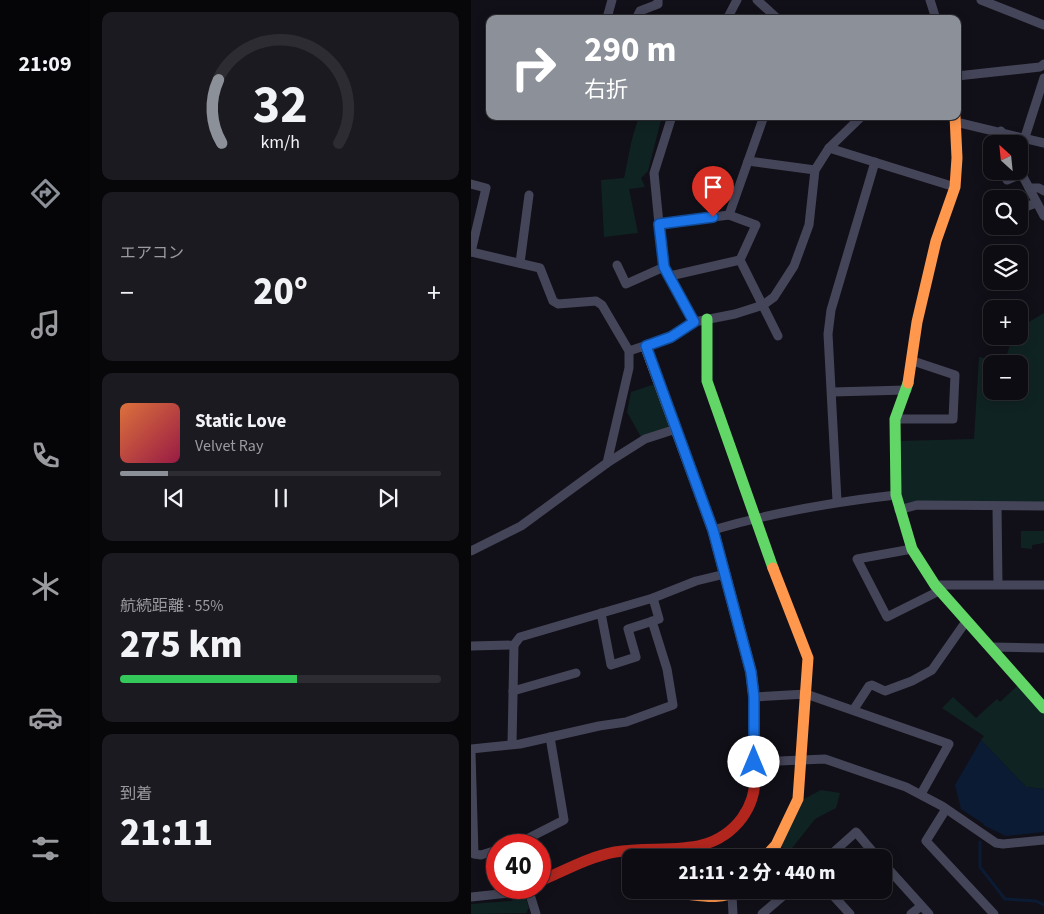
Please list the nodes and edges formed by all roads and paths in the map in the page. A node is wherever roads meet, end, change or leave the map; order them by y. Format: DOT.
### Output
graph roads {
  1 [pos="613,0"];
  2 [pos="658,0"];
  3 [pos="737,0"];
  4 [pos="757,0"];
  5 [pos="930,0"];
  6 [pos="981,0"];
  7 [pos="1008,4"];
  8 [pos="608,15"];
  9 [pos="638,15"];
  10 [pos="729,15"];
  11 [pos="774,15"];
  12 [pos="935,15"];
  13 [pos="1044,25"];
  14 [pos="1044,64"];
  15 [pos="961,76"];
  16 [pos="1044,78"];
  17 [pos="1042,91"];
  18 [pos="670,120"];
  19 [pos="763,120"];
  20 [pos="858,120"];
  21 [pos="955,120"];
  22 [pos="959,120"];
  23 [pos="1001,132"];
  24 [pos="1002,135"];
  25 [pos="1015,135"];
  26 [pos="1026,135"];
  27 [pos="1029,138"];
  28 [pos="1044,143"];
  29 [pos="829,148"];
  30 [pos="748,161"];
  31 [pos="875,162"];
  32 [pos="815,170"];
  33 [pos="1024,180"];
  34 [pos="471,184"];
  35 [pos="955,187"];
  36 [pos="1029,188"];
  37 [pos="1044,191"];
  38 [pos="529,195"];
  39 [pos="1036,203"];
  40 [pos="1028,206"];
  41 [pos="729,215"];
  42 [pos="1044,216"];
  43 [pos="659,224"];
  44 [pos="471,252"];
  45 [pos="740,260"];
  46 [pos="520,264"];
  47 [pos="617,265"];
  48 [pos="664,267"];
  49 [pos="670,276"];
  50 [pos="763,305"];
  51 [pos="707,319"];
  52 [pos="694,322"];
  53 [pos="778,336"];
  54 [pos="646,346"];
  55 [pos="629,351"];
  56 [pos="913,361"];
  57 [pos="907,390"];
  58 [pos="832,392"];
  59 [pos="895,419"];
  60 [pos="675,429"];
  61 [pos="607,464"];
  62 [pos="896,495"];
  63 [pos="837,501"];
  64 [pos="1044,506"];
  65 [pos="997,507"];
  66 [pos="899,510"];
  67 [pos="754,518"];
  68 [pos="713,530"];
  69 [pos="912,549"];
  70 [pos="471,551"];
  71 [pos="725,574"];
  72 [pos="998,584"];
  73 [pos="1044,585"];
  74 [pos="937,588"];
  75 [pos="653,598"];
  76 [pos="601,613"];
  77 [pos="967,620"];
  78 [pos="652,621"];
  79 [pos="514,645"];
  80 [pos="471,646"];
  81 [pos="991,647"];
  82 [pos="1044,648"];
  83 [pos="576,674"];
  84 [pos="513,691"];
  85 [pos="806,694"];
  86 [pos="754,697"];
  87 [pos="1044,708"];
  88 [pos="854,709"];
  89 [pos="550,737"];
  90 [pos="513,744"];
  91 [pos="471,749"];
  92 [pos="471,753"];
  93 [pos="802,760"];
  94 [pos="754,762"];
  95 [pos="471,769"];
  96 [pos="921,794"];
  97 [pos="946,810"];
  98 [pos="537,834"];
  99 [pos="1044,840"];
  100 [pos="699,849"];
  101 [pos="772,849"];
  102 [pos="837,849"];
  103 [pos="870,849"];
  104 [pos="622,851"];
  105 [pos="486,853"];
  106 [pos="892,873"];
  107 [pos="551,877"];
  108 [pos="486,895"];
  109 [pos="471,897"];
  110 [pos="530,899"];
  111 [pos="735,899"];
  112 [pos="781,899"];
  113 [pos="836,899"];
  114 [pos="921,906"];
  115 [pos="767,912"];
  116 [pos="536,914"];
  117 [pos="733,914"];
  118 [pos="850,914"];
  119 [pos="911,914"];
  120 [pos="929,914"];
  121 [pos="994,914"];
  1 -- 8 [label="street"];
  2 -- 9 [label="street"];
  3 -- 10 [label="street"];
  4 -- 11 [label="street"];
  5 -- 12 [label="street"];
  6 -- 7 [label="street"];
  7 -- 13 [label="street"];
  14 -- 15 [label="street"];
  16 -- 17 [label="street"];
  17 -- 26 [label="street"];
  18 -- 43 [label="street"];
  19 -- 30 [label="street"];
  20 -- 29 [label="street"];
  21 -- 35 [label="street"];
  22 -- 23 [label="street"];
  23 -- 24 [label="street"];
  23 -- 25 [label="street"];
  27 -- 28 [label="street"];
  29 -- 31 [label="street"];
  29 -- 32 [label="street"];
  30 -- 32 [label="street"];
  30 -- 41 [label="street"];
  31 -- 35 [label="street"];
  31 -- 58 [label="street"];
  32 -- 50 [label="street"];
  33 -- 36 [label="street"];
  34 -- 44 [label="street"];
  35 -- 56 [label="street"];
  36 -- 37 [label="street"];
  36 -- 39 [label="street"];
  38 -- 46 [label="street"];
  39 -- 40 [label="street"];
  39 -- 42 [label="street"];
  41 -- 43 [label="street"];
  41 -- 45 [label="street"];
  43 -- 48 [label="street"];
  44 -- 46 [label="street"];
  45 -- 49 [label="street"];
  45 -- 50 [label="street"];
  46 -- 55 [label="street"];
  47 -- 48 [label="street"];
  48 -- 49 [label="street"];
  49 -- 52 [label="street"];
  50 -- 51 [label="street"];
  50 -- 53 [label="street"];
  51 -- 52 [label="street"];
  51 -- 67 [label="street"];
  52 -- 54 [label="street"];
  54 -- 55 [label="street"];
  54 -- 60 [label="street"];
  55 -- 61 [label="street"];
  56 -- 57 [label="street"];
  56 -- 59 [label="street"];
  57 -- 58 [label="street"];
  57 -- 59 [label="street"];
  58 -- 63 [label="street"];
  59 -- 62 [label="street"];
  60 -- 61 [label="street"];
  60 -- 68 [label="street"];
  61 -- 70 [label="street"];
  62 -- 63 [label="street"];
  62 -- 66 [label="street"];
  63 -- 67 [label="street"];
  64 -- 65 [label="street"];
  65 -- 66 [label="street"];
  65 -- 72 [label="street"];
  66 -- 69 [label="street"];
  67 -- 68 [label="street"];
  67 -- 85 [label="street"];
  68 -- 71 [label="street"];
  69 -- 74 [label="street"];
  69 -- 74 [label="street"];
  71 -- 75 [label="street"];
  71 -- 86 [label="street"];
  72 -- 73 [label="street"];
  72 -- 74 [label="street"];
  74 -- 77 [label="street"];
  75 -- 76 [label="street"];
  75 -- 78 [label="street"];
  76 -- 78 [label="street"];
  76 -- 79 [label="street"];
  77 -- 81 [label="street"];
  77 -- 88 [label="street"];
  78 -- 89 [label="street"];
  79 -- 80 [label="street"];
  79 -- 84 [label="street"];
  81 -- 82 [label="street"];
  81 -- 87 [label="street"];
  83 -- 84 [label="street"];
  84 -- 90 [label="street"];
  85 -- 86 [label="street"];
  85 -- 88 [label="street"];
  85 -- 93 [label="street"];
  86 -- 94 [label="street"];
  88 -- 96 [label="street"];
  89 -- 90 [label="street"];
  89 -- 98 [label="street"];
  90 -- 91 [label="street"];
  92 -- 95 [label="street"];
  93 -- 94 [label="street"];
  93 -- 96 [label="street"];
  93 -- 101 [label="street"];
  94 -- 100 [label="street"];
  95 -- 105 [label="street"];
  96 -- 97 [label="street"];
  97 -- 99 [label="street"];
  97 -- 121 [label="street"];
  102 -- 103 [label="street"];
  104 -- 107 [label="street"];
  106 -- 114 [label="street"];
  108 -- 109 [label="street"];
  110 -- 116 [label="street"];
  111 -- 117 [label="street"];
  112 -- 115 [label="street"];
  113 -- 118 [label="street"];
  114 -- 119 [label="street"];
  114 -- 120 [label="street"];
}
